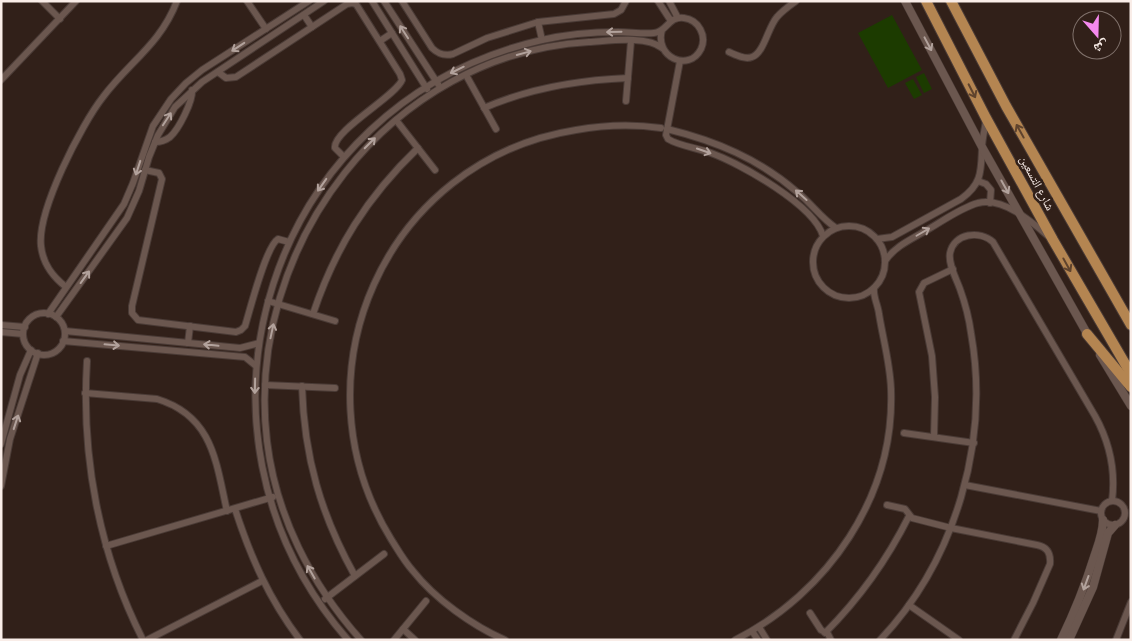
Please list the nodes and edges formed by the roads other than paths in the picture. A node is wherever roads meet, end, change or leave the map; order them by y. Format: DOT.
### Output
graph roads {
  1 [pos="42,1"];
  2 [pos="76,1"];
  3 [pos="177,1"];
  4 [pos="247,1"];
  5 [pos="309,1"];
  6 [pos="324,1"];
  7 [pos="372,1"];
  8 [pos="384,1"];
  9 [pos="402,1"];
  10 [pos="626,1"];
  11 [pos="658,1"];
  12 [pos="668,1"];
  13 [pos="796,1"];
  14 [pos="905,1"];
  15 [pos="926,1"];
  16 [pos="951,1"];
  17 [pos="304,15"];
  18 [pos="678,18"];
  19 [pos="60,19"];
  20 [pos="670,21"];
  21 [pos="538,22"];
  22 [pos="312,27"];
  23 [pos="266,29"];
  24 [pos="662,30"];
  25 [pos="392,33"];
  26 [pos="542,40"];
  27 [pos="380,41"];
  28 [pos="631,41"];
  29 [pos="662,48"];
  30 [pos="729,52"];
  31 [pos="680,60"];
  32 [pos="218,72"];
  33 [pos="466,75"];
  34 [pos="2,78"];
  35 [pos="628,78"];
  36 [pos="436,81"];
  37 [pos="426,87"];
  38 [pos="440,87"];
  39 [pos="192,90"];
  40 [pos="430,94"];
  41 [pos="626,101"];
  42 [pos="484,108"];
  43 [pos="986,118"];
  44 [pos="396,120"];
  45 [pos="496,129"];
  46 [pos="664,129"];
  47 [pos="155,142"];
  48 [pos="982,147"];
  49 [pos="418,148"];
  50 [pos="344,157"];
  51 [pos="145,170"];
  52 [pos="435,170"];
  53 [pos="978,181"];
  54 [pos="971,191"];
  55 [pos="990,203"];
  56 [pos="977,204"];
  57 [pos="950,205"];
  58 [pos="955,214"];
  59 [pos="1020,214"];
  60 [pos="836,228"];
  61 [pos="823,236"];
  62 [pos="877,239"];
  63 [pos="1053,240"];
  64 [pos="289,242"];
  65 [pos="885,262"];
  66 [pos="953,270"];
  67 [pos="66,287"];
  68 [pos="874,288"];
  69 [pos="866,294"];
  70 [pos="268,301"];
  71 [pos="278,304"];
  72 [pos="48,314"];
  73 [pos="313,314"];
  74 [pos="56,317"];
  75 [pos="879,320"];
  76 [pos="335,321"];
  77 [pos="1,325"];
  78 [pos="1131,325"];
  79 [pos="25,326"];
  80 [pos="190,326"];
  81 [pos="65,331"];
  82 [pos="1,332"];
  83 [pos="23,334"];
  84 [pos="1087,334"];
  85 [pos="64,341"];
  86 [pos="188,343"];
  87 [pos="259,343"];
  88 [pos="31,350"];
  89 [pos="38,353"];
  90 [pos="87,361"];
  91 [pos="256,366"];
  92 [pos="1131,374"];
  93 [pos="265,385"];
  94 [pos="302,386"];
  95 [pos="1131,386"];
  96 [pos="335,388"];
  97 [pos="85,393"];
  98 [pos="1131,406"];
  99 [pos="904,433"];
  100 [pos="934,437"];
  101 [pos="974,443"];
  102 [pos="1,444"];
  103 [pos="965,485"];
  104 [pos="1,486"];
  105 [pos="278,496"];
  106 [pos="270,498"];
  107 [pos="1112,501"];
  108 [pos="887,505"];
  109 [pos="235,509"];
  110 [pos="227,511"];
  111 [pos="1101,511"];
  112 [pos="909,516"];
  113 [pos="1103,520"];
  114 [pos="1115,525"];
  115 [pos="951,528"];
  116 [pos="106,546"];
  117 [pos="384,554"];
  118 [pos="355,576"];
  119 [pos="262,581"];
  120 [pos="328,598"];
  121 [pos="426,601"];
  122 [pos="1131,602"];
  123 [pos="320,603"];
  124 [pos="909,605"];
  125 [pos="810,613"];
  126 [pos="759,627"];
  127 [pos="403,629"];
  128 [pos="752,631"];
  129 [pos="825,633"];
  130 [pos="142,640"];
  131 [pos="147,640"];
  132 [pos="300,640"];
  133 [pos="348,640"];
  134 [pos="361,640"];
  135 [pos="394,640"];
  136 [pos="415,640"];
  137 [pos="506,640"];
  138 [pos="735,640"];
  139 [pos="758,640"];
  140 [pos="767,640"];
  141 [pos="831,640"];
  142 [pos="880,640"];
  143 [pos="959,640"];
  144 [pos="1014,640"];
  145 [pos="1061,640"];
  146 [pos="1069,640"];
  147 [pos="1116,640"];
  1 -- 19 [label="street"];
  2 -- 19 [label="street"];
  3 -- 67 [label="street"];
  4 -- 23 [label="street"];
  5 -- 23 [label="street"];
  6 -- 17 [label="street"];
  7 -- 25 [label="street"];
  36 -- 8 [label="street, one-way"];
  9 -- 21 [label="street"];
  10 -- 21 [label="street"];
  11 -- 20 [label="street"];
  12 -- 18 [label="street"];
  13 -- 30 [label="street"];
  14 -- 48 [label="street, one-way"];
  15 -- 43 [label="main road, شارع التسعين, one-way"];
  78 -- 16 [label="main road, شارع التسعين, one-way"];
  17 -- 22 [label="street"];
  17 -- 32 [label="street"];
  18 -- 20 [label="street"];
  18 -- 31 [label="street"];
  19 -- 34 [label="street"];
  20 -- 24 [label="street"];
  21 -- 26 [label="street"];
  22 -- 27 [label="street"];
  22 -- 32 [label="street"];
  23 -- 67 [label="street, one-way"];
  24 -- 26 [label="street, one-way"];
  24 -- 29 [label="street"];
  25 -- 27 [label="street"];
  25 -- 37 [label="street"];
  26 -- 36 [label="street, one-way"];
  27 -- 50 [label="street"];
  28 -- 29 [label="street"];
  33 -- 28 [label="street, one-way"];
  28 -- 35 [label="street"];
  29 -- 31 [label="street"];
  31 -- 46 [label="street"];
  32 -- 39 [label="street"];
  33 -- 38 [label="street"];
  33 -- 42 [label="street"];
  35 -- 41 [label="street"];
  35 -- 42 [label="street"];
  36 -- 37 [label="street"];
  36 -- 38 [label="street"];
  37 -- 40 [label="street"];
  37 -- 50 [label="street"];
  38 -- 40 [label="street"];
  47 -- 39 [label="street, one-way"];
  39 -- 47 [label="street"];
  40 -- 44 [label="street"];
  42 -- 45 [label="street"];
  43 -- 48 [label="street"];
  43 -- 63 [label="main road, شارع التسعين"];
  44 -- 49 [label="street"];
  71 -- 44 [label="street, one-way"];
  60 -- 46 [label="street, one-way"];
  46 -- 61 [label="street, one-way"];
  46 -- 137 [label="street"];
  47 -- 51 [label="street"];
  48 -- 53 [label="street"];
  48 -- 59 [label="street, one-way"];
  49 -- 52 [label="street"];
  49 -- 73 [label="street"];
  50 -- 64 [label="street, one-way"];
  74 -- 51 [label="street, one-way"];
  51 -- 80 [label="street"];
  53 -- 54 [label="street"];
  53 -- 55 [label="street"];
  54 -- 56 [label="street"];
  54 -- 57 [label="street"];
  55 -- 56 [label="street"];
  55 -- 59 [label="street"];
  56 -- 58 [label="street"];
  57 -- 58 [label="street"];
  57 -- 62 [label="street"];
  65 -- 58 [label="street, one-way"];
  59 -- 63 [label="street"];
  59 -- 84 [label="street"];
  60 -- 61 [label="street"];
  60 -- 62 [label="street"];
  61 -- 69 [label="street"];
  62 -- 65 [label="street"];
  63 -- 92 [label="main road, شارع التسعين, one-way"];
  64 -- 70 [label="street"];
  64 -- 80 [label="street"];
  65 -- 68 [label="street"];
  66 -- 100 [label="street"];
  66 -- 101 [label="street"];
  66 -- 107 [label="street"];
  67 -- 72 [label="street"];
  68 -- 69 [label="street"];
  68 -- 75 [label="street"];
  69 -- 75 [label="street"];
  70 -- 71 [label="street"];
  70 -- 87 [label="street"];
  71 -- 73 [label="street"];
  93 -- 71 [label="street, one-way"];
  72 -- 74 [label="street"];
  72 -- 79 [label="street"];
  73 -- 76 [label="street"];
  74 -- 81 [label="street"];
  75 -- 126 [label="street"];
  77 -- 79 [label="street"];
  79 -- 83 [label="street"];
  80 -- 86 [label="street"];
  81 -- 85 [label="street"];
  81 -- 86 [label="street"];
  82 -- 83 [label="street"];
  83 -- 88 [label="street"];
  84 -- 95 [label="main road"];
  84 -- 98 [label="street"];
  85 -- 89 [label="street"];
  85 -- 91 [label="street, one-way"];
  87 -- 86 [label="street, one-way"];
  87 -- 91 [label="street"];
  88 -- 89 [label="street"];
  88 -- 102 [label="street"];
  104 -- 89 [label="street, one-way"];
  90 -- 97 [label="street"];
  91 -- 106 [label="street, one-way"];
  93 -- 94 [label="street"];
  93 -- 105 [label="street"];
  94 -- 96 [label="street"];
  94 -- 118 [label="street"];
  97 -- 110 [label="street"];
  97 -- 116 [label="street"];
  99 -- 100 [label="street"];
  100 -- 101 [label="street"];
  101 -- 103 [label="street"];
  103 -- 111 [label="street"];
  103 -- 115 [label="street"];
  105 -- 106 [label="street"];
  120 -- 105 [label="street, one-way"];
  106 -- 109 [label="street"];
  106 -- 123 [label="street"];
  107 -- 111 [label="street"];
  107 -- 114 [label="street"];
  108 -- 112 [label="street"];
  109 -- 110 [label="street"];
  109 -- 119 [label="street"];
  110 -- 116 [label="street"];
  111 -- 113 [label="street"];
  112 -- 115 [label="street"];
  112 -- 129 [label="street"];
  113 -- 114 [label="street"];
  113 -- 145 [label="street, one-way"];
  114 -- 146 [label="street"];
  115 -- 124 [label="street"];
  115 -- 144 [label="street"];
  116 -- 130 [label="street"];
  117 -- 118 [label="street"];
  118 -- 120 [label="street"];
  119 -- 131 [label="street"];
  119 -- 132 [label="street"];
  120 -- 123 [label="street"];
  120 -- 134 [label="street"];
  121 -- 127 [label="street"];
  122 -- 147 [label="street"];
  123 -- 133 [label="street"];
  124 -- 142 [label="street"];
  124 -- 143 [label="street"];
  125 -- 129 [label="street"];
  126 -- 128 [label="street"];
  126 -- 140 [label="street"];
  127 -- 135 [label="street"];
  127 -- 136 [label="street"];
  128 -- 138 [label="street"];
  128 -- 139 [label="street"];
  129 -- 141 [label="street"];
}
